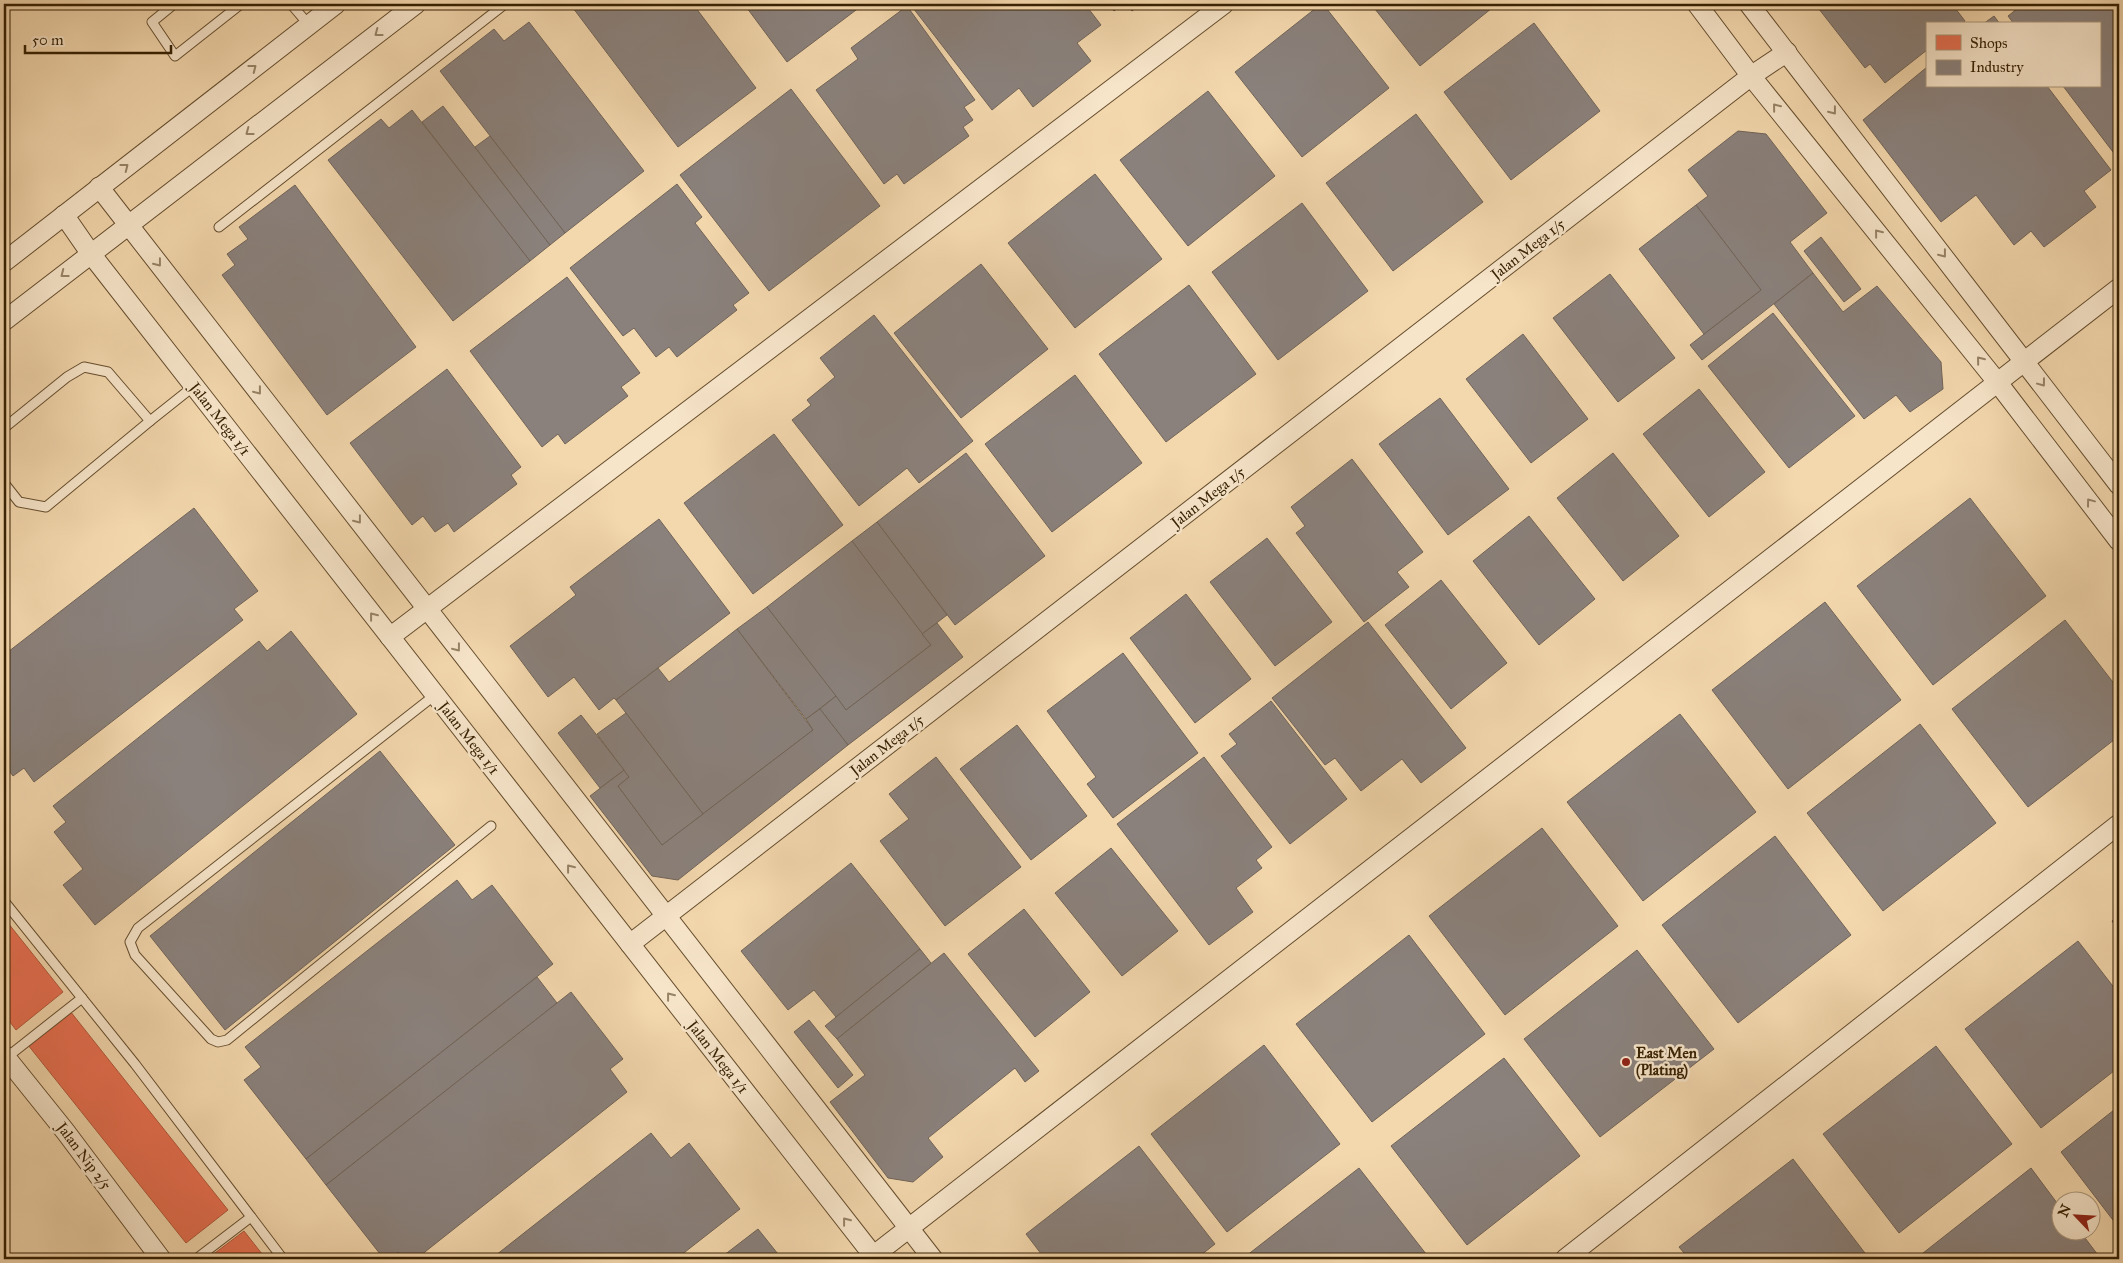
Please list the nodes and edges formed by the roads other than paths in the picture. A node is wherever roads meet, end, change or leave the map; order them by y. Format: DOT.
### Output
graph roads {
  1 [pos="174,4"];
  2 [pos="241,4"];
  3 [pos="291,4"];
  4 [pos="336,4"];
  5 [pos="416,4"];
  6 [pos="505,4"];
  7 [pos="1224,4"];
  8 [pos="1697,4"];
  9 [pos="1749,4"];
  10 [pos="308,25"];
  11 [pos="1787,52"];
  12 [pos="1751,76"];
  13 [pos="99,187"];
  14 [pos="64,215"];
  15 [pos="128,225"];
  16 [pos="219,227"];
  17 [pos="91,254"];
  18 [pos="4,262"];
  19 [pos="2119,288"];
  20 [pos="4,321"];
  21 [pos="2025,361"];
  22 [pos="1998,383"];
  23 [pos="194,386"];
  24 [pos="150,421"];
  25 [pos="4,428"];
  26 [pos="4,484"];
  27 [pos="2119,485"];
  28 [pos="2119,541"];
  29 [pos="427,609"];
  30 [pos="390,637"];
  31 [pos="435,695"];
  32 [pos="2119,824"];
  33 [pos="491,826"];
  34 [pos="4,901"];
  35 [pos="666,916"];
  36 [pos="630,944"];
  37 [pos="82,998"];
  38 [pos="5,1057"];
  39 [pos="252,1217"];
  40 [pos="909,1227"];
  41 [pos="874,1258"];
  42 [pos="161,1259"];
  43 [pos="196,1259"];
  44 [pos="283,1259"];
  45 [pos="933,1259"];
  46 [pos="1565,1259"];
  1 -- 2 [label="lane"];
  3 -- 10 [label="lane"];
  4 -- 10 [label="street"];
  5 -- 15 [label="street, one-way"];
  6 -- 16 [label="lane"];
  7 -- 29 [label="street"];
  8 -- 12 [label="street"];
  9 -- 11 [label="street"];
  13 -- 10 [label="street, one-way"];
  11 -- 12 [label="street, Jalan Mega 1/5"];
  11 -- 21 [label="street, one-way"];
  22 -- 12 [label="street, one-way"];
  12 -- 35 [label="street, Jalan Mega 1/5"];
  13 -- 14 [label="street"];
  13 -- 15 [label="street"];
  14 -- 17 [label="street, Jalan Mega 1/1"];
  14 -- 18 [label="street"];
  15 -- 17 [label="street"];
  15 -- 29 [label="street, one-way"];
  17 -- 20 [label="street, one-way"];
  17 -- 23 [label="street, Jalan Mega 1/1"];
  19 -- 21 [label="street"];
  21 -- 22 [label="street"];
  21 -- 27 [label="street, one-way"];
  28 -- 22 [label="street, one-way"];
  22 -- 40 [label="street"];
  23 -- 24 [label="lane"];
  30 -- 23 [label="street, Jalan Mega 1/1, one-way"];
  24 -- 25 [label="lane"];
  24 -- 26 [label="lane"];
  29 -- 30 [label="street"];
  29 -- 35 [label="street, one-way"];
  30 -- 31 [label="street, Jalan Mega 1/1"];
  31 -- 33 [label="lane"];
  36 -- 31 [label="street, Jalan Mega 1/1, one-way"];
  32 -- 46 [label="street"];
  34 -- 37 [label="lane"];
  35 -- 36 [label="street, Jalan Mega 1/5"];
  35 -- 40 [label="street"];
  41 -- 36 [label="street, Jalan Mega 1/1, one-way"];
  37 -- 38 [label="lane"];
  37 -- 39 [label="lane"];
  38 -- 42 [label="street, Jalan Nip 2/5"];
  39 -- 43 [label="lane"];
  39 -- 44 [label="lane"];
  40 -- 41 [label="street"];
  40 -- 45 [label="street"];
}
